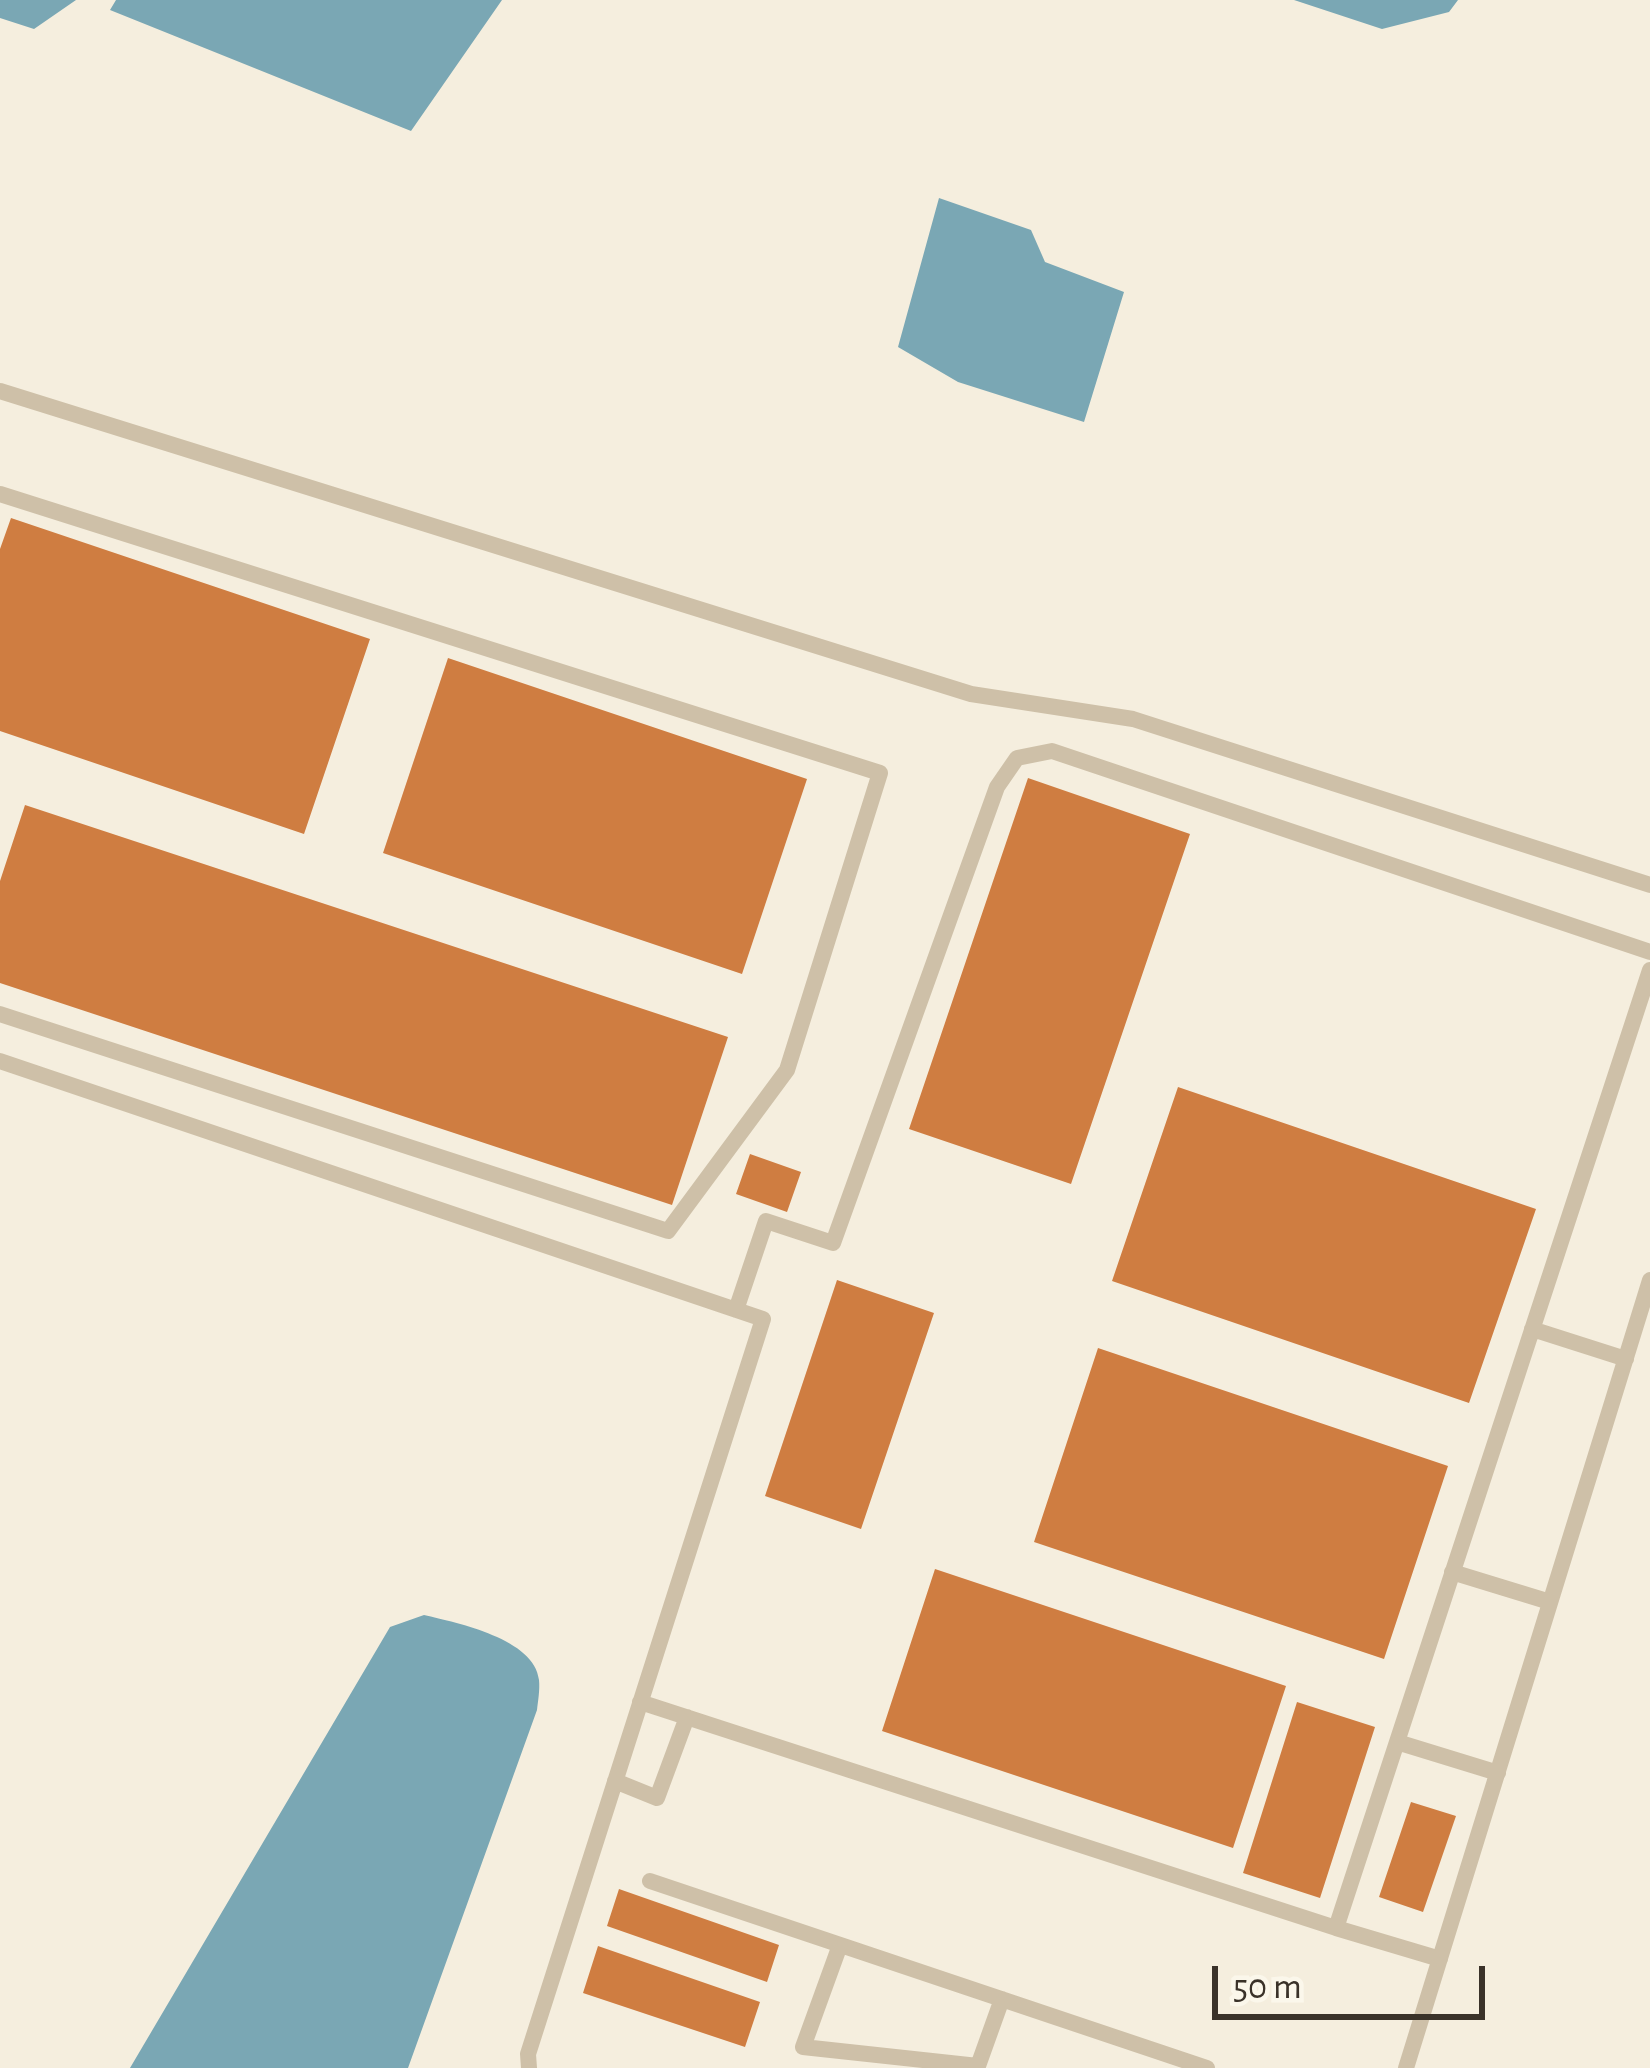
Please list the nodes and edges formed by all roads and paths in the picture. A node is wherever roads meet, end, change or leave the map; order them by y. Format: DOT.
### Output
graph roads {
  1 [pos="0,392"];
  2 [pos="0,494"];
  3 [pos="1650,885"];
  4 [pos="1650,952"];
  5 [pos="1650,970"];
  6 [pos="0,1014"];
  7 [pos="0,1060"];
  8 [pos="1650,1280"];
  9 [pos="736,1310"];
  10 [pos="1532,1329"];
  11 [pos="1625,1359"];
  12 [pos="1453,1572"];
  13 [pos="1550,1602"];
  14 [pos="640,1702"];
  15 [pos="687,1717"];
  16 [pos="1396,1742"];
  17 [pos="1498,1772"];
  18 [pos="615,1781"];
  19 [pos="650,1881"];
  20 [pos="1336,1928"];
  21 [pos="840,1945"];
  22 [pos="1440,1959"];
  23 [pos="1002,1999"];
  24 [pos="529,2068"];
  25 [pos="1207,2068"];
  26 [pos="1406,2068"];
  1 -- 3 [label="lane"];
  2 -- 6 [label="lane"];
  4 -- 9 [label="lane"];
  5 -- 10 [label="lane"];
  7 -- 9 [label="lane"];
  8 -- 11 [label="lane"];
  9 -- 14 [label="lane"];
  10 -- 11 [label="lane"];
  10 -- 12 [label="lane"];
  11 -- 13 [label="lane"];
  12 -- 13 [label="lane"];
  12 -- 16 [label="lane"];
  13 -- 17 [label="lane"];
  14 -- 15 [label="lane"];
  14 -- 18 [label="lane"];
  15 -- 18 [label="lane"];
  15 -- 20 [label="lane"];
  16 -- 17 [label="lane"];
  16 -- 20 [label="lane"];
  17 -- 22 [label="lane"];
  18 -- 24 [label="lane"];
  19 -- 21 [label="lane"];
  20 -- 22 [label="lane"];
  21 -- 23 [label="lane"];
  21 -- 23 [label="lane"];
  22 -- 26 [label="lane"];
  23 -- 25 [label="lane"];
}
